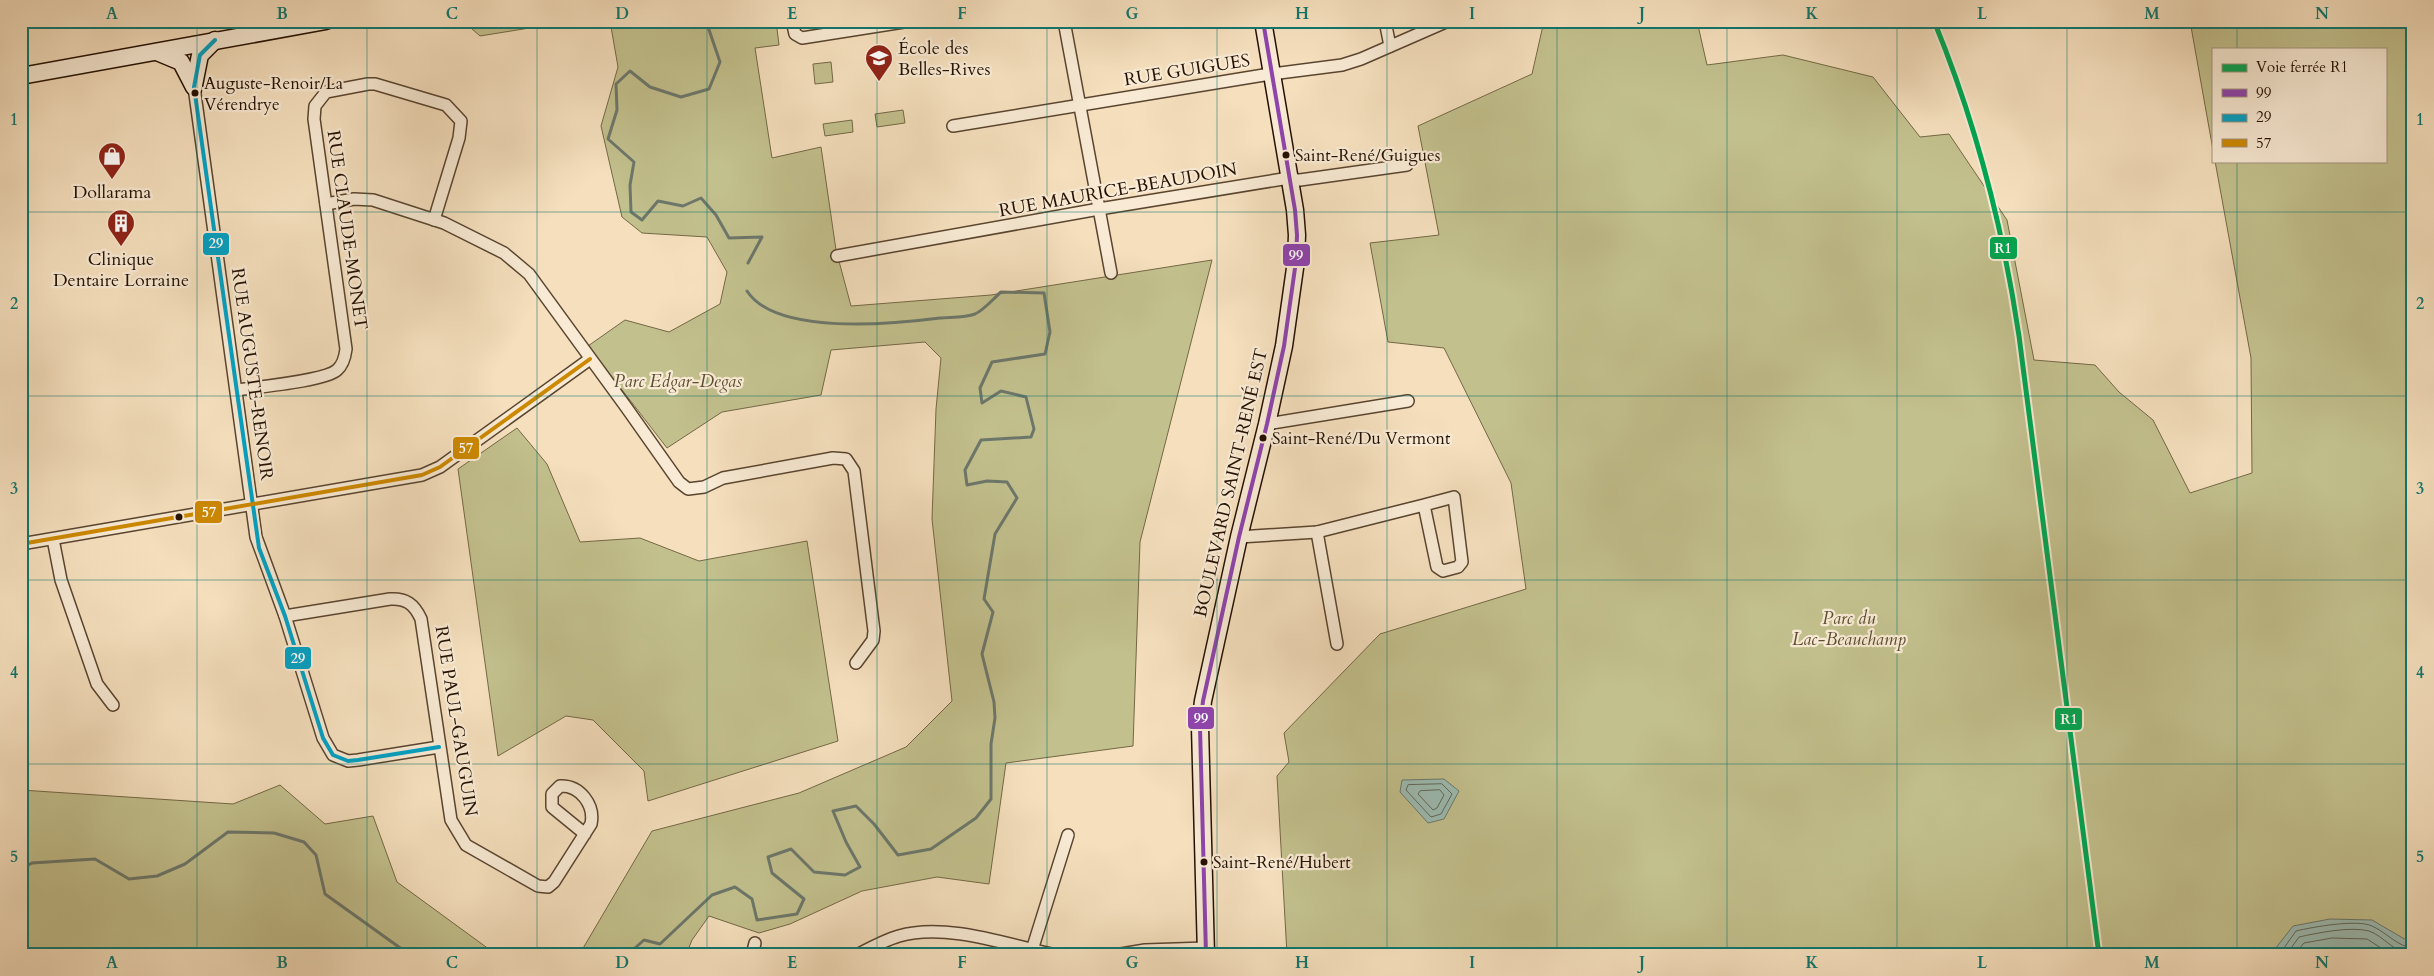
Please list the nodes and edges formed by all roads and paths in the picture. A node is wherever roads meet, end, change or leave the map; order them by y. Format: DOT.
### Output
graph roads {
  1 [pos="326,21"];
  2 [pos="792,21"];
  3 [pos="910,21"];
  4 [pos="1064,21"];
  5 [pos="1263,21"];
  6 [pos="1385,21"];
  7 [pos="1448,21"];
  8 [pos="215,40"];
  9 [pos="1390,46"];
  10 [pos="155,51"];
  11 [pos="1273,74"];
  12 [pos="21,76"];
  13 [pos="194,87"];
  14 [pos="1080,105"];
  15 [pos="953,126"];
  16 [pos="1406,165"];
  17 [pos="1290,181"];
  18 [pos="326,204"];
  19 [pos="1099,209"];
  20 [pos="434,220"];
  21 [pos="837,256"];
  22 [pos="1111,273"];
  23 [pos="590,359"];
  24 [pos="237,390"];
  25 [pos="1408,401"];
  26 [pos="1268,424"];
  27 [pos="253,505"];
  28 [pos="1424,505"];
  29 [pos="1317,532"];
  30 [pos="1239,538"];
  31 [pos="53,539"];
  32 [pos="21,544"];
  33 [pos="285,616"];
  34 [pos="1337,644"];
  35 [pos="856,663"];
  36 [pos="112,706"];
  37 [pos="439,747"];
  38 [pos="584,834"];
  39 [pos="1068,836"];
  40 [pos="755,943"];
  41 [pos="1032,950"];
  42 [pos="1206,951"];
  43 [pos="752,955"];
  44 [pos="857,955"];
  45 [pos="1055,955"];
  46 [pos="1115,955"];
  1 -- 8 [label="street"];
  2 -- 3 [label="street"];
  4 -- 14 [label="street"];
  5 -- 11 [label="street, BOULEVARD SAINT-RENÉ EST"];
  6 -- 9 [label="street"];
  7 -- 9 [label="street, RUE GUIGUES"];
  8 -- 10 [label="street"];
  8 -- 13 [label="street"];
  9 -- 11 [label="street, RUE GUIGUES"];
  10 -- 12 [label="street"];
  10 -- 13 [label="street"];
  11 -- 14 [label="street, RUE GUIGUES"];
  11 -- 17 [label="street, BOULEVARD SAINT-RENÉ EST"];
  13 -- 24 [label="street, RUE AUGUSTE-RENOIR"];
  14 -- 15 [label="street, RUE GUIGUES"];
  14 -- 19 [label="street"];
  16 -- 17 [label="street, RUE MAURICE-BEAUDOIN"];
  17 -- 19 [label="street, RUE MAURICE-BEAUDOIN"];
  17 -- 26 [label="street, BOULEVARD SAINT-RENÉ EST"];
  18 -- 20 [label="street"];
  18 -- 20 [label="street, RUE CLAUDE-MONET"];
  18 -- 24 [label="street, RUE CLAUDE-MONET"];
  19 -- 21 [label="street, RUE MAURICE-BEAUDOIN"];
  19 -- 22 [label="street"];
  20 -- 23 [label="street"];
  23 -- 27 [label="street"];
  23 -- 35 [label="street"];
  24 -- 27 [label="street, RUE AUGUSTE-RENOIR"];
  25 -- 26 [label="street"];
  26 -- 30 [label="street, BOULEVARD SAINT-RENÉ EST"];
  27 -- 31 [label="street"];
  27 -- 33 [label="street, RUE AUGUSTE-RENOIR"];
  28 -- 28 [label="street"];
  28 -- 29 [label="street"];
  29 -- 30 [label="street"];
  29 -- 34 [label="street"];
  30 -- 42 [label="street, BOULEVARD SAINT-RENÉ EST"];
  31 -- 32 [label="street"];
  31 -- 36 [label="street"];
  33 -- 37 [label="street, RUE AUGUSTE-RENOIR"];
  33 -- 37 [label="street, RUE PAUL-GAUGUIN"];
  37 -- 38 [label="street, RUE PAUL-GAUGUIN"];
  39 -- 41 [label="street"];
  40 -- 43 [label="street"];
  41 -- 44 [label="street"];
  41 -- 45 [label="street"];
  42 -- 46 [label="street"];
}
